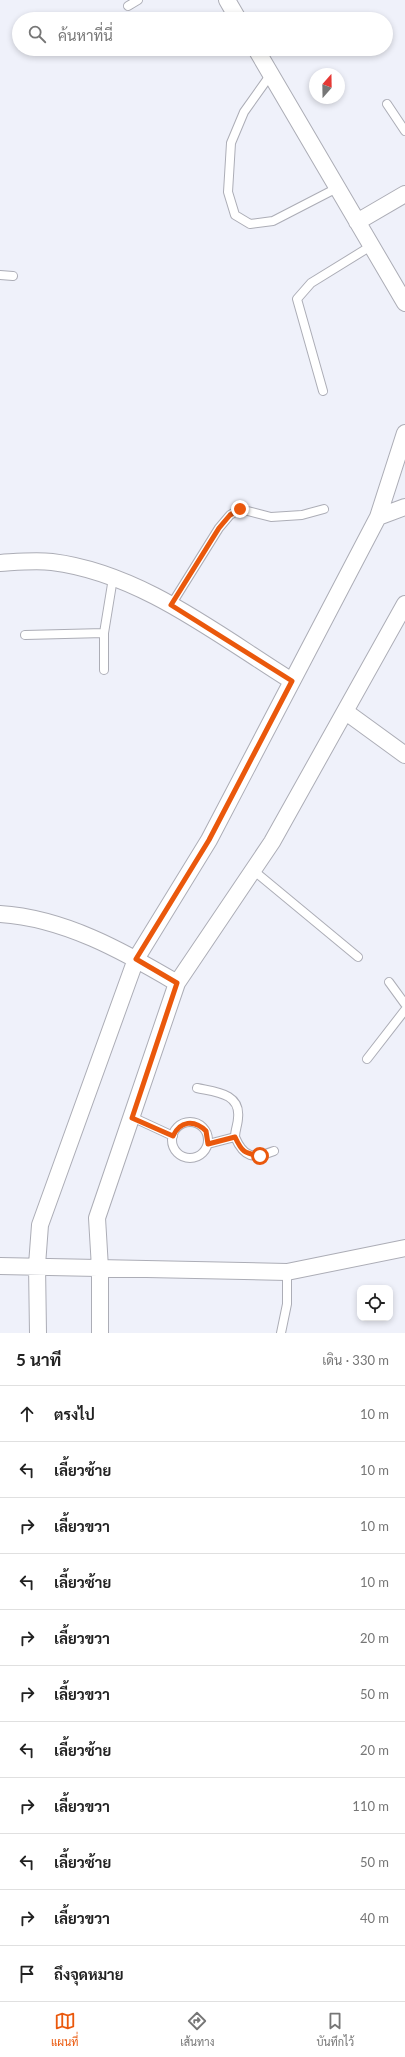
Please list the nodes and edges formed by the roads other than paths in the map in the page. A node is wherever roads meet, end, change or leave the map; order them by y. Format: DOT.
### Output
graph roads {
  1 [pos="138,0"];
  2 [pos="227,0"];
  3 [pos="128,6"];
  4 [pos="234,12"];
  5 [pos="260,56"];
  6 [pos="271,74"];
  7 [pos="388,104"];
  8 [pos="405,131"];
  9 [pos="337,188"];
  10 [pos="405,194"];
  11 [pos="357,222"];
  12 [pos="371,246"];
  13 [pos="0,275"];
  14 [pos="13,276"];
  15 [pos="405,303"];
  16 [pos="323,391"];
  17 [pos="405,433"];
  18 [pos="405,506"];
  19 [pos="324,509"];
  20 [pos="378,517"];
  21 [pos="0,562"];
  22 [pos="113,578"];
  23 [pos="405,604"];
  24 [pos="171,605"];
  25 [pos="104,633"];
  26 [pos="25,635"];
  27 [pos="104,670"];
  28 [pos="292,681"];
  29 [pos="346,712"];
  30 [pos="405,756"];
  31 [pos="253,870"];
  32 [pos="0,914"];
  33 [pos="358,957"];
  34 [pos="136,959"];
  35 [pos="388,982"];
  36 [pos="177,983"];
  37 [pos="405,1004"];
  38 [pos="405,1010"];
  39 [pos="367,1059"];
  40 [pos="197,1088"];
  41 [pos="132,1118"];
  42 [pos="173,1136"];
  43 [pos="235,1137"];
  44 [pos="208,1144"];
  45 [pos="274,1151"];
  46 [pos="405,1248"];
  47 [pos="37,1265"];
  48 [pos="0,1266"];
  49 [pos="100,1268"];
  50 [pos="287,1272"];
  51 [pos="38,1333"];
  52 [pos="100,1333"];
  53 [pos="281,1333"];
  1 -- 3 [label="lane"];
  2 -- 4 [label="street"];
  5 -- 6 [label="street"];
  6 -- 9 [label="street"];
  6 -- 9 [label="lane"];
  7 -- 8 [label="lane"];
  9 -- 11 [label="street"];
  10 -- 11 [label="street"];
  11 -- 12 [label="street"];
  12 -- 15 [label="street"];
  12 -- 16 [label="lane"];
  13 -- 14 [label="lane"];
  17 -- 20 [label="street"];
  18 -- 20 [label="street"];
  19 -- 24 [label="lane"];
  20 -- 28 [label="street"];
  21 -- 22 [label="street"];
  22 -- 24 [label="street"];
  22 -- 25 [label="lane"];
  23 -- 29 [label="street"];
  24 -- 28 [label="street"];
  25 -- 26 [label="lane"];
  25 -- 27 [label="lane"];
  28 -- 34 [label="street"];
  29 -- 30 [label="street"];
  29 -- 31 [label="street"];
  31 -- 33 [label="lane"];
  31 -- 36 [label="street"];
  32 -- 34 [label="street"];
  34 -- 36 [label="street"];
  34 -- 47 [label="street"];
  35 -- 37 [label="lane"];
  36 -- 41 [label="street"];
  38 -- 39 [label="lane"];
  40 -- 43 [label="lane"];
  41 -- 42 [label="lane"];
  41 -- 49 [label="street"];
  42 -- 44 [label="lane"];
  42 -- 44 [label="lane"];
  43 -- 44 [label="lane"];
  43 -- 45 [label="lane"];
  46 -- 50 [label="street"];
  47 -- 48 [label="street"];
  47 -- 49 [label="street"];
  47 -- 51 [label="street"];
  49 -- 50 [label="street"];
  49 -- 52 [label="street"];
  50 -- 53 [label="lane"];
}
